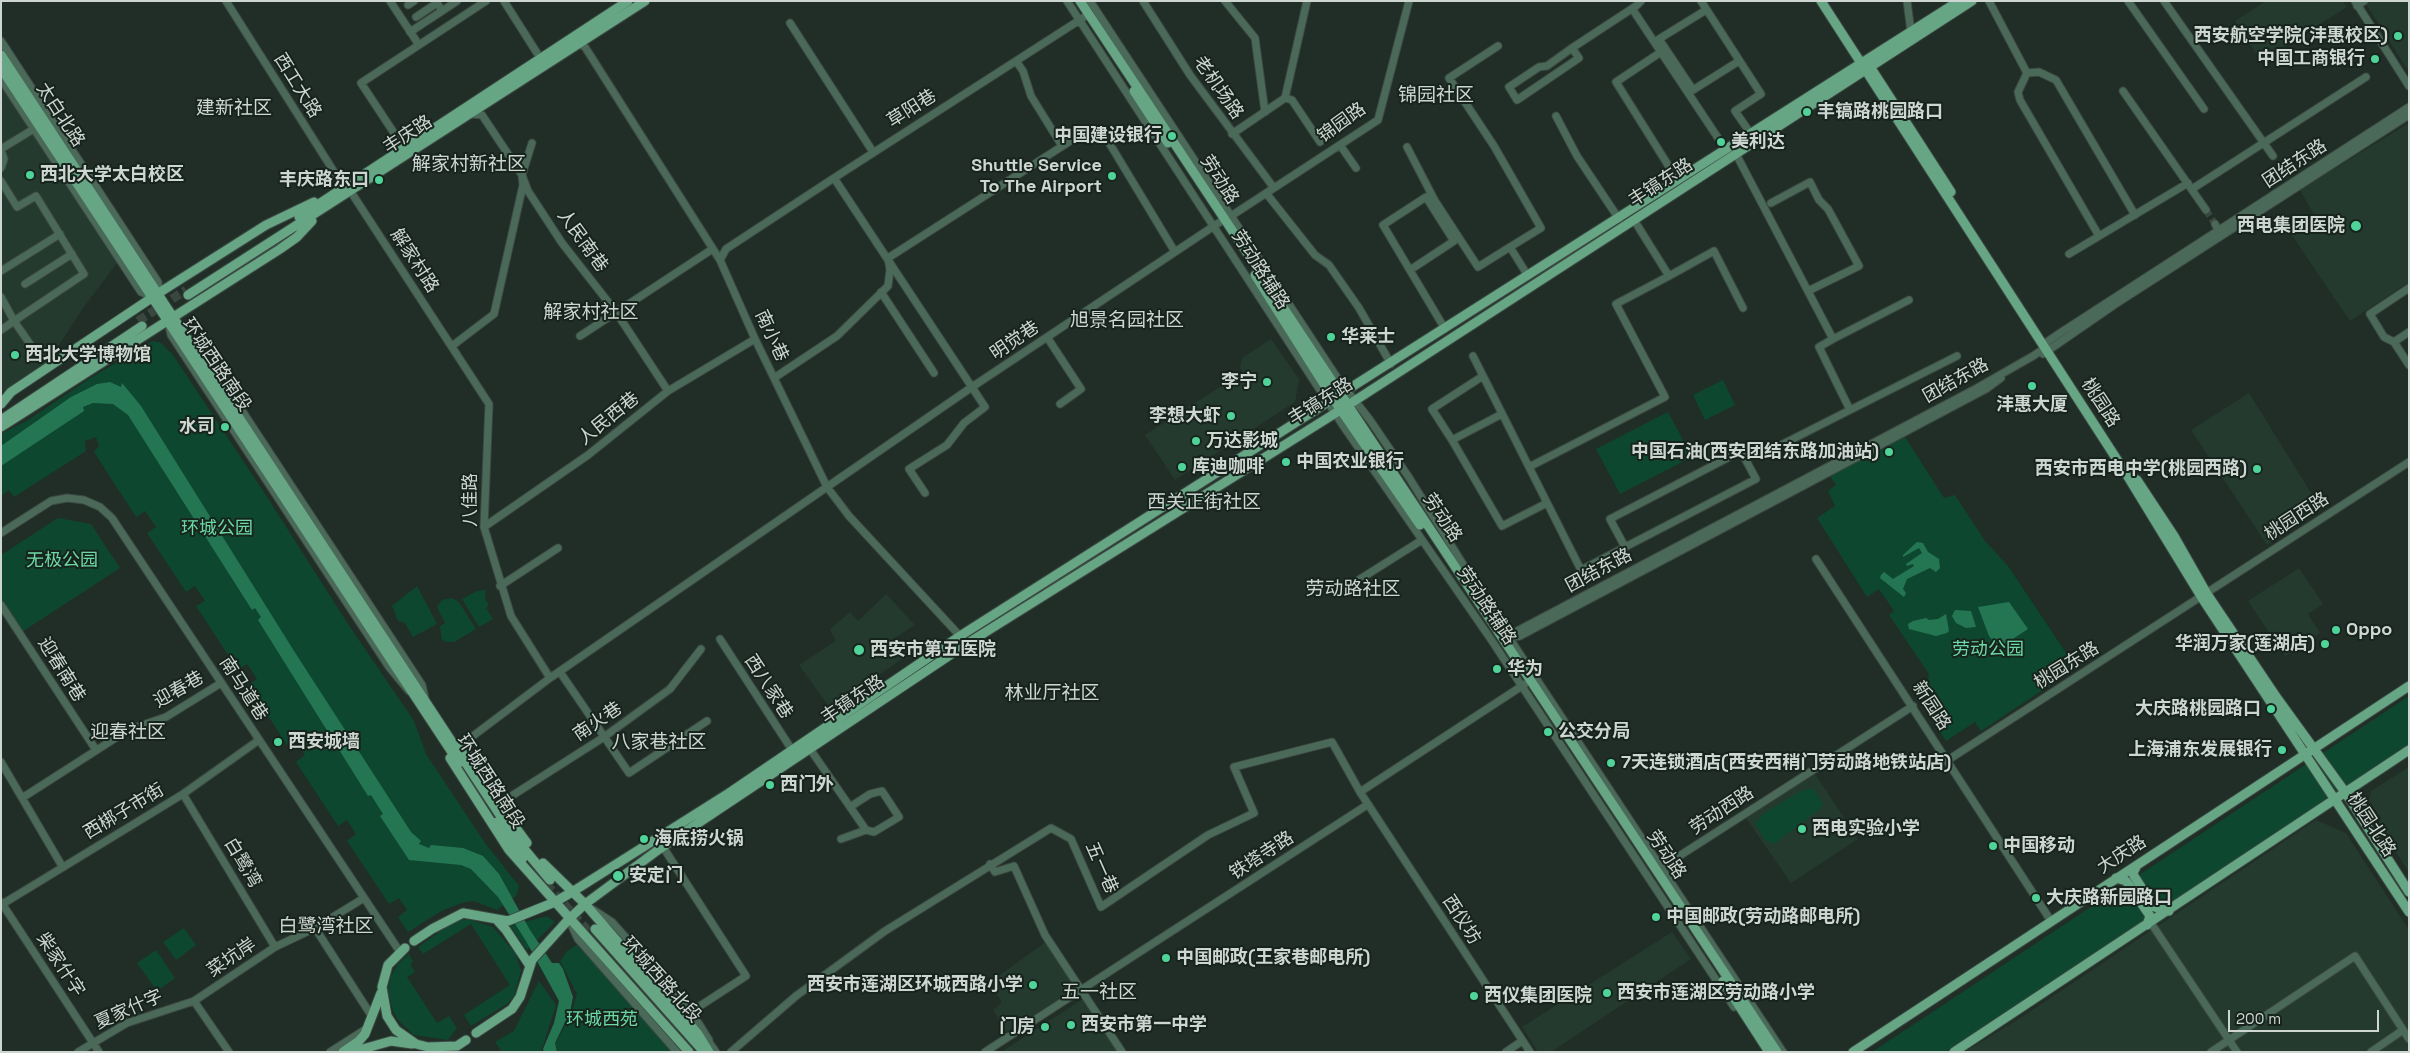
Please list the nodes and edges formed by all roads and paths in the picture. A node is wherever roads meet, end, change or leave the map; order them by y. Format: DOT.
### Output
graph roads {
  1 [pos="226,1"];
  2 [pos="390,1"];
  3 [pos="486,1"];
  4 [pos="504,1"];
  5 [pos="628,1"];
  6 [pos="645,1"];
  7 [pos="1066,1"];
  8 [pos="1075,1"];
  9 [pos="1080,1"];
  10 [pos="1090,1"];
  11 [pos="1143,1"];
  12 [pos="1225,1"];
  13 [pos="1308,1"];
  14 [pos="1409,1"];
  15 [pos="1641,1"];
  16 [pos="1700,1"];
  17 [pos="1821,1"];
  18 [pos="1828,1"];
  19 [pos="1907,1"];
  20 [pos="1959,1"];
  21 [pos="1972,1"];
  22 [pos="1989,1"];
  23 [pos="2128,1"];
  24 [pos="2164,1"];
  25 [pos="437,2"];
  26 [pos="454,2"];
  27 [pos="2358,3"];
  28 [pos="1706,10"];
  29 [pos="442,11"];
  30 [pos="1636,13"];
  31 [pos="416,17"];
  32 [pos="1085,18"];
  33 [pos="790,23"];
  34 [pos="410,32"];
  35 [pos="1911,32"];
  36 [pos="575,41"];
  37 [pos="1,42"];
  38 [pos="419,45"];
  39 [pos="1498,46"];
  40 [pos="1572,48"];
  41 [pos="1661,52"];
  42 [pos="537,53"];
  43 [pos="1,55"];
  44 [pos="1016,61"];
  45 [pos="1739,61"];
  46 [pos="1866,66"];
  47 [pos="1,68"];
  48 [pos="2026,72"];
  49 [pos="2366,77"];
  50 [pos="1,79"];
  51 [pos="2409,86"];
  52 [pos="2123,91"];
  53 [pos="1286,98"];
  54 [pos="2409,107"];
  55 [pos="2204,110"];
  56 [pos="1265,112"];
  57 [pos="472,114"];
  58 [pos="1556,116"];
  59 [pos="2409,116"];
  60 [pos="37,127"];
  61 [pos="1232,134"];
  62 [pos="1751,134"];
  63 [pos="400,142"];
  64 [pos="1320,142"];
  65 [pos="532,143"];
  66 [pos="2265,143"];
  67 [pos="1340,145"];
  68 [pos="1062,146"];
  69 [pos="1407,148"];
  70 [pos="1,150"];
  71 [pos="1726,150"];
  72 [pos="872,152"];
  73 [pos="1736,154"];
  74 [pos="2273,156"];
  75 [pos="1,168"];
  76 [pos="1356,168"];
  77 [pos="522,175"];
  78 [pos="834,178"];
  79 [pos="1,181"];
  80 [pos="1678,181"];
  81 [pos="2190,186"];
  82 [pos="1274,188"];
  83 [pos="344,189"];
  84 [pos="1266,193"];
  85 [pos="338,200"];
  86 [pos="1771,203"];
  87 [pos="2206,210"];
  88 [pos="2135,215"];
  89 [pos="1618,219"];
  90 [pos="1634,220"];
  91 [pos="1223,221"];
  92 [pos="2215,224"];
  93 [pos="2219,231"];
  94 [pos="60,234"];
  95 [pos="2099,236"];
  96 [pos="1510,247"];
  97 [pos="711,250"];
  98 [pos="1175,252"];
  99 [pos="72,254"];
  100 [pos="2068,254"];
  101 [pos="888,258"];
  102 [pos="720,260"];
  103 [pos="1410,270"];
  104 [pos="1,271"];
  105 [pos="1528,276"];
  106 [pos="1669,276"];
  107 [pos="25,284"];
  108 [pos="2409,288"];
  109 [pos="881,292"];
  110 [pos="1808,292"];
  111 [pos="156,295"];
  112 [pos="1,297"];
  113 [pos="1909,300"];
  114 [pos="1743,308"];
  115 [pos="616,312"];
  116 [pos="172,320"];
  117 [pos="14,321"];
  118 [pos="1445,329"];
  119 [pos="1,330"];
  120 [pos="2409,332"];
  121 [pos="580,336"];
  122 [pos="1047,338"];
  123 [pos="755,339"];
  124 [pos="1833,339"];
  125 [pos="2394,342"];
  126 [pos="30,344"];
  127 [pos="452,346"];
  128 [pos="2048,347"];
  129 [pos="1473,356"];
  130 [pos="1957,356"];
  131 [pos="1391,364"];
  132 [pos="2409,365"];
  133 [pos="934,373"];
  134 [pos="1483,376"];
  135 [pos="774,378"];
  136 [pos="972,387"];
  137 [pos="668,391"];
  138 [pos="1338,398"];
  139 [pos="1,404"];
  140 [pos="1060,404"];
  141 [pos="217,405"];
  142 [pos="1345,407"];
  143 [pos="1850,410"];
  144 [pos="1,413"];
  145 [pos="229,413"];
  146 [pos="1502,414"];
  147 [pos="1,420"];
  148 [pos="1,427"];
  149 [pos="1452,440"];
  150 [pos="1779,446"];
  151 [pos="2409,462"];
  152 [pos="1529,467"];
  153 [pos="827,487"];
  154 [pos="925,493"];
  155 [pos="1547,503"];
  156 [pos="484,526"];
  157 [pos="1,533"];
  158 [pos="1422,540"];
  159 [pos="1625,547"];
  160 [pos="558,548"];
  161 [pos="1816,559"];
  162 [pos="500,586"];
  163 [pos="1338,593"];
  164 [pos="2204,596"];
  165 [pos="1,605"];
  166 [pos="960,636"];
  167 [pos="720,639"];
  168 [pos="1502,642"];
  169 [pos="701,649"];
  170 [pos="560,672"];
  171 [pos="550,678"];
  172 [pos="1528,682"];
  173 [pos="221,683"];
  174 [pos="2409,686"];
  175 [pos="413,694"];
  176 [pos="1913,706"];
  177 [pos="707,721"];
  178 [pos="604,737"];
  179 [pos="259,740"];
  180 [pos="446,743"];
  181 [pos="457,748"];
  182 [pos="810,749"];
  183 [pos="96,750"];
  184 [pos="792,750"];
  185 [pos="2409,750"];
  186 [pos="2309,752"];
  187 [pos="1948,760"];
  188 [pos="1,762"];
  189 [pos="1360,792"];
  190 [pos="2345,792"];
  191 [pos="184,794"];
  192 [pos="22,798"];
  193 [pos="2335,799"];
  194 [pos="499,804"];
  195 [pos="1367,805"];
  196 [pos="850,807"];
  197 [pos="866,830"];
  198 [pos="841,839"];
  199 [pos="663,847"];
  200 [pos="990,864"];
  201 [pos="2137,864"];
  202 [pos="62,866"];
  203 [pos="1654,872"];
  204 [pos="2116,878"];
  205 [pos="572,892"];
  206 [pos="2409,892"];
  207 [pos="364,898"];
  208 [pos="554,902"];
  209 [pos="2,904"];
  210 [pos="585,904"];
  211 [pos="2169,911"];
  212 [pos="2409,912"];
  213 [pos="569,919"];
  214 [pos="497,920"];
  215 [pos="2051,921"];
  216 [pos="2149,924"];
  217 [pos="315,928"];
  218 [pos="414,941"];
  219 [pos="275,947"];
  220 [pos="402,950"];
  221 [pos="531,963"];
  222 [pos="1082,989"];
  223 [pos="381,993"];
  224 [pos="194,1001"];
  225 [pos="693,1013"];
  226 [pos="371,1015"];
  227 [pos="683,1017"];
  228 [pos="368,1027"];
  229 [pos="2403,1030"];
  230 [pos="476,1033"];
  231 [pos="698,1034"];
  232 [pos="2409,1039"];
  233 [pos="466,1040"];
  234 [pos="709,1040"];
  235 [pos="2229,1040"];
  236 [pos="1522,1041"];
  237 [pos="93,1042"];
  238 [pos="428,1047"];
  239 [pos="459,1049"];
  240 [pos="364,1050"];
  241 [pos="684,1051"];
  242 [pos="78,1052"];
  243 [pos="99,1052"];
  244 [pos="229,1052"];
  245 [pos="330,1052"];
  246 [pos="343,1052"];
  247 [pos="352,1052"];
  248 [pos="696,1052"];
  249 [pos="704,1052"];
  250 [pos="709,1052"];
  251 [pos="716,1052"];
  252 [pos="731,1052"];
  253 [pos="985,1052"];
  254 [pos="1122,1052"];
  255 [pos="1506,1052"];
  256 [pos="1530,1052"];
  257 [pos="1764,1052"];
  258 [pos="1770,1052"];
  259 [pos="1777,1052"];
  260 [pos="1783,1052"];
  261 [pos="1853,1052"];
  262 [pos="1954,1052"];
  263 [pos="2211,1052"];
  264 [pos="2236,1052"];
  265 [pos="2371,1052"];
  1 -- 83 [label="street, 西工大路"];
  2 -- 34 [label="street"];
  3 -- 38 [label="street"];
  4 -- 42 [label="street"];
  5 -- 36 [label="main road, 丰庆路"];
  6 -- 36 [label="main road, 丰庆路"];
  7 -- 32 [label="street, 劳动路辅路"];
  8 -- 32 [label="main road, 劳动路"];
  9 -- 32 [label="main road, 劳动路"];
  10 -- 91 [label="street, 劳动路辅路"];
  11 -- 61 [label="street, 老机场路"];
  12 -- 56 [label="street"];
  13 -- 53 [label="street"];
  14 -- 67 [label="street, 锦园路"];
  15 -- 40 [label="street"];
  16 -- 28 [label="street"];
  17 -- 46 [label="main road"];
  18 -- 46 [label="main road"];
  19 -- 35 [label="street"];
  20 -- 35 [label="main road, 丰镐东路"];
  21 -- 46 [label="main road, 丰镐东路"];
  22 -- 48 [label="street"];
  23 -- 55 [label="street"];
  24 -- 66 [label="street"];
  25 -- 29 [label="street"];
  25 -- 31 [label="street"];
  26 -- 29 [label="street"];
  27 -- 51 [label="street"];
  28 -- 45 [label="street"];
  28 -- 45 [label="street"];
  29 -- 34 [label="street"];
  30 -- 41 [label="street"];
  32 -- 44 [label="street, 草阳巷"];
  32 -- 91 [label="main road, 劳动路"];
  32 -- 91 [label="street, 劳动路辅路"];
  33 -- 72 [label="street"];
  34 -- 38 [label="street"];
  35 -- 46 [label="main road, 丰镐东路"];
  36 -- 57 [label="main road, 丰庆路"];
  36 -- 83 [label="main road, 丰庆路"];
  36 -- 97 [label="street, 南小巷"];
  37 -- 111 [label="street"];
  38 -- 63 [label="street"];
  39 -- 96 [label="street"];
  40 -- 40 [label="street"];
  41 -- 71 [label="street"];
  41 -- 80 [label="street"];
  43 -- 111 [label="main road, 太白北路"];
  44 -- 68 [label="street"];
  44 -- 72 [label="street, 草阳巷"];
  45 -- 62 [label="street"];
  46 -- 62 [label="main road, 丰镐东路"];
  46 -- 73 [label="main road, 丰镐东路"];
  46 -- 128 [label="main road, 桃园路"];
  47 -- 60 [label="main road, 太白北路"];
  48 -- 88 [label="street"];
  48 -- 95 [label="street"];
  49 -- 66 [label="street"];
  50 -- 60 [label="street"];
  52 -- 81 [label="street"];
  53 -- 56 [label="street"];
  53 -- 64 [label="street"];
  54 -- 93 [label="street, 团结东路"];
  56 -- 61 [label="street"];
  57 -- 77 [label="street, 人民南巷"];
  57 -- 83 [label="main road, 丰庆路"];
  58 -- 89 [label="street"];
  59 -- 128 [label="street"];
  60 -- 70 [label="street"];
  60 -- 111 [label="main road, 太白北路"];
  61 -- 82 [label="street, 老机场路"];
  62 -- 71 [label="main road, 丰镐东路"];
  65 -- 77 [label="street"];
  66 -- 74 [label="street"];
  66 -- 81 [label="street"];
  67 -- 76 [label="street"];
  67 -- 82 [label="street, 锦园路"];
  68 -- 98 [label="street"];
  68 -- 101 [label="street"];
  69 -- 96 [label="street"];
  70 -- 75 [label="street"];
  71 -- 80 [label="main road, 丰镐东路"];
  72 -- 78 [label="street, 草阳巷"];
  73 -- 90 [label="main road, 丰镐东路"];
  73 -- 110 [label="street"];
  77 -- 115 [label="street, 人民南巷"];
  77 -- 127 [label="street"];
  78 -- 101 [label="street"];
  78 -- 102 [label="street, 草阳巷"];
  79 -- 94 [label="street"];
  80 -- 89 [label="main road, 丰镐东路"];
  81 -- 87 [label="street"];
  81 -- 88 [label="street"];
  82 -- 84 [label="street, 锦园路"];
  83 -- 85 [label="main road, 丰庆路"];
  83 -- 85 [label="main road, 丰庆路"];
  83 -- 111 [label="main road"];
  83 -- 127 [label="street, 解家村路"];
  84 -- 91 [label="street, 锦园路"];
  84 -- 131 [label="street"];
  85 -- 116 [label="main road"];
  86 -- 110 [label="street"];
  88 -- 95 [label="street"];
  89 -- 105 [label="main road, 丰镐东路"];
  90 -- 106 [label="street"];
  90 -- 142 [label="main road, 丰镐东路"];
  91 -- 98 [label="street, 明觉巷"];
  91 -- 138 [label="main road, 劳动路"];
  91 -- 138 [label="street, 劳动路辅路"];
  92 -- 93 [label="street"];
  93 -- 128 [label="street, 团结东路"];
  94 -- 99 [label="street"];
  94 -- 104 [label="street"];
  95 -- 100 [label="street"];
  96 -- 105 [label="street"];
  97 -- 102 [label="street, 南小巷"];
  97 -- 115 [label="street"];
  98 -- 122 [label="street, 明觉巷"];
  99 -- 107 [label="street"];
  99 -- 117 [label="street"];
  101 -- 109 [label="street"];
  101 -- 136 [label="street"];
  102 -- 123 [label="street, 南小巷"];
  103 -- 103 [label="street"];
  103 -- 118 [label="street"];
  105 -- 118 [label="main road, 丰镐东路"];
  106 -- 114 [label="street"];
  106 -- 152 [label="street"];
  108 -- 125 [label="street"];
  109 -- 133 [label="street"];
  109 -- 135 [label="street"];
  110 -- 124 [label="street"];
  111 -- 116 [label="main road, 环城西路南段"];
  111 -- 139 [label="main road"];
  112 -- 117 [label="street"];
  113 -- 124 [label="street"];
  115 -- 121 [label="street"];
  115 -- 137 [label="street, 人民南巷"];
  116 -- 141 [label="street, 环城西路南段"];
  116 -- 145 [label="main road, 环城西路南段"];
  116 -- 148 [label="main road"];
  116 -- 181 [label="main road, 环城西路南段"];
  117 -- 119 [label="street"];
  117 -- 126 [label="street"];
  118 -- 131 [label="main road, 丰镐东路"];
  120 -- 125 [label="street"];
  122 -- 136 [label="street, 明觉巷"];
  122 -- 140 [label="street"];
  123 -- 135 [label="street, 南小巷"];
  123 -- 137 [label="street, 人民西巷"];
  124 -- 143 [label="street"];
  125 -- 132 [label="street"];
  127 -- 156 [label="street, 八佳路"];
  128 -- 164 [label="main road, 桃园路"];
  128 -- 168 [label="street, 团结东路"];
  129 -- 134 [label="street"];
  130 -- 143 [label="street"];
  131 -- 138 [label="main road, 丰镐东路"];
  134 -- 146 [label="street"];
  134 -- 149 [label="street"];
  135 -- 153 [label="street, 南小巷"];
  136 -- 153 [label="street, 明觉巷"];
  136 -- 154 [label="street"];
  137 -- 156 [label="street, 人民西巷"];
  138 -- 142 [label="main road, 劳动路"];
  138 -- 142 [label="street, 劳动路辅路"];
  138 -- 166 [label="main road, 丰镐东路"];
  141 -- 145 [label="street"];
  141 -- 175 [label="street, 环城西路南段"];
  142 -- 158 [label="street, 劳动路辅路"];
  142 -- 168 [label="main road, 劳动路"];
  142 -- 182 [label="main road, 丰镐东路"];
  143 -- 150 [label="street"];
  144 -- 147 [label="main road"];
  145 -- 175 [label="main road, 环城西路南段"];
  146 -- 149 [label="street"];
  146 -- 152 [label="street"];
  149 -- 155 [label="street"];
  151 -- 164 [label="street, 桃园西路"];
  152 -- 155 [label="street"];
  153 -- 166 [label="street, 南小巷"];
  153 -- 170 [label="street"];
  155 -- 159 [label="street"];
  156 -- 162 [label="street, 八佳路"];
  157 -- 173 [label="street, 南马道巷"];
  158 -- 163 [label="street"];
  158 -- 168 [label="street, 劳动路辅路"];
  159 -- 159 [label="street"];
  160 -- 162 [label="street"];
  161 -- 176 [label="street, 新园路"];
  162 -- 171 [label="street, 八佳路"];
  164 -- 186 [label="main road, 桃园路"];
  164 -- 187 [label="street, 桃园东路"];
  165 -- 183 [label="street, 迎春南巷"];
  166 -- 184 [label="main road, 丰镐东路"];
  167 -- 184 [label="street, 西八家巷"];
  168 -- 172 [label="main road, 劳动路"];
  169 -- 178 [label="street, 南火巷"];
  170 -- 171 [label="street"];
  170 -- 178 [label="street"];
  171 -- 181 [label="street"];
  172 -- 189 [label="street"];
  172 -- 203 [label="main road, 劳动路"];
  173 -- 179 [label="street, 南马道巷"];
  173 -- 183 [label="street, 迎春巷"];
  174 -- 186 [label="main road, 大庆路"];
  175 -- 180 [label="main road, 环城西路南段"];
  176 -- 187 [label="street, 新园路"];
  176 -- 203 [label="street, 劳动西路"];
  177 -- 178 [label="street"];
  178 -- 194 [label="street, 南火巷"];
  179 -- 191 [label="street, 西梆子市街"];
  179 -- 207 [label="street, 南马道巷"];
  180 -- 181 [label="main road, 环城西路南段"];
  180 -- 208 [label="main road"];
  181 -- 194 [label="main road"];
  182 -- 196 [label="street"];
  182 -- 199 [label="main road, 丰镐东路"];
  183 -- 192 [label="street, 迎春巷"];
  184 -- 205 [label="main road, 丰镐东路"];
  185 -- 190 [label="main road"];
  186 -- 190 [label="main road, 桃园北路"];
  186 -- 193 [label="main road, 桃园北路"];
  186 -- 201 [label="main road, 大庆路"];
  187 -- 215 [label="street, 新园路"];
  188 -- 192 [label="street"];
  189 -- 195 [label="street"];
  189 -- 200 [label="street, 五一巷"];
  190 -- 193 [label="main road"];
  190 -- 206 [label="main road, 桃园北路"];
  191 -- 202 [label="street, 西梆子市街"];
  191 -- 219 [label="street, 白鹭湾"];
  192 -- 202 [label="street"];
  193 -- 211 [label="main road"];
  193 -- 212 [label="main road, 桃园北路"];
  194 -- 205 [label="main road"];
  195 -- 222 [label="street, 铁塔寺路"];
  195 -- 236 [label="street, 西仪坊"];
  196 -- 197 [label="street"];
  196 -- 197 [label="street"];
  197 -- 198 [label="street"];
  199 -- 210 [label="main road, 丰镐东路"];
  199 -- 225 [label="street"];
  200 -- 222 [label="street"];
  200 -- 252 [label="street, 五一巷"];
  201 -- 204 [label="main road, 大庆路"];
  201 -- 211 [label="main road"];
  202 -- 209 [label="street, 西梆子市街"];
  203 -- 257 [label="street"];
  203 -- 258 [label="main road, 劳动路"];
  203 -- 259 [label="main road, 劳动路"];
  203 -- 260 [label="street"];
  204 -- 215 [label="main road, 大庆路"];
  204 -- 216 [label="main road"];
  205 -- 208 [label="main road, 丰镐东路"];
  205 -- 210 [label="main road"];
  207 -- 217 [label="street, 菜坑岸"];
  207 -- 220 [label="street, 南马道巷"];
  208 -- 213 [label="main road"];
  208 -- 214 [label="main road, 丰镐东路"];
  209 -- 237 [label="street, 柴家什字"];
  210 -- 213 [label="main road, 丰镐东路"];
  210 -- 225 [label="street"];
  210 -- 227 [label="main road"];
  211 -- 216 [label="main road"];
  213 -- 221 [label="main road, 丰镐东路"];
  213 -- 241 [label="main road"];
  214 -- 218 [label="main road"];
  214 -- 221 [label="main road"];
  215 -- 261 [label="main road, 大庆路"];
  216 -- 235 [label="street"];
  216 -- 262 [label="main road"];
  217 -- 219 [label="street, 菜坑岸"];
  217 -- 226 [label="street"];
  219 -- 224 [label="street, 菜坑岸"];
  220 -- 223 [label="main road"];
  221 -- 230 [label="main road"];
  222 -- 253 [label="street, 铁塔寺路"];
  222 -- 254 [label="street"];
  223 -- 226 [label="main road"];
  223 -- 238 [label="main road"];
  224 -- 237 [label="street, 夏家什字"];
  224 -- 244 [label="street"];
  225 -- 227 [label="street"];
  225 -- 231 [label="street"];
  225 -- 234 [label="street"];
  226 -- 228 [label="main road"];
  227 -- 231 [label="main road"];
  228 -- 245 [label="street"];
  228 -- 246 [label="main road"];
  229 -- 232 [label="street"];
  229 -- 235 [label="street"];
  229 -- 265 [label="street"];
  231 -- 234 [label="street"];
  231 -- 250 [label="main road"];
  233 -- 239 [label="main road"];
  234 -- 251 [label="street"];
  235 -- 263 [label="street"];
  235 -- 264 [label="street"];
  236 -- 255 [label="street"];
  236 -- 256 [label="street, 西仪坊"];
  237 -- 242 [label="street, 夏家什字"];
  237 -- 243 [label="street, 柴家什字"];
  238 -- 239 [label="main road"];
  238 -- 240 [label="main road"];
  240 -- 247 [label="main road"];
  248 -- 249 [label="main road, 环城西路北段"];
}
